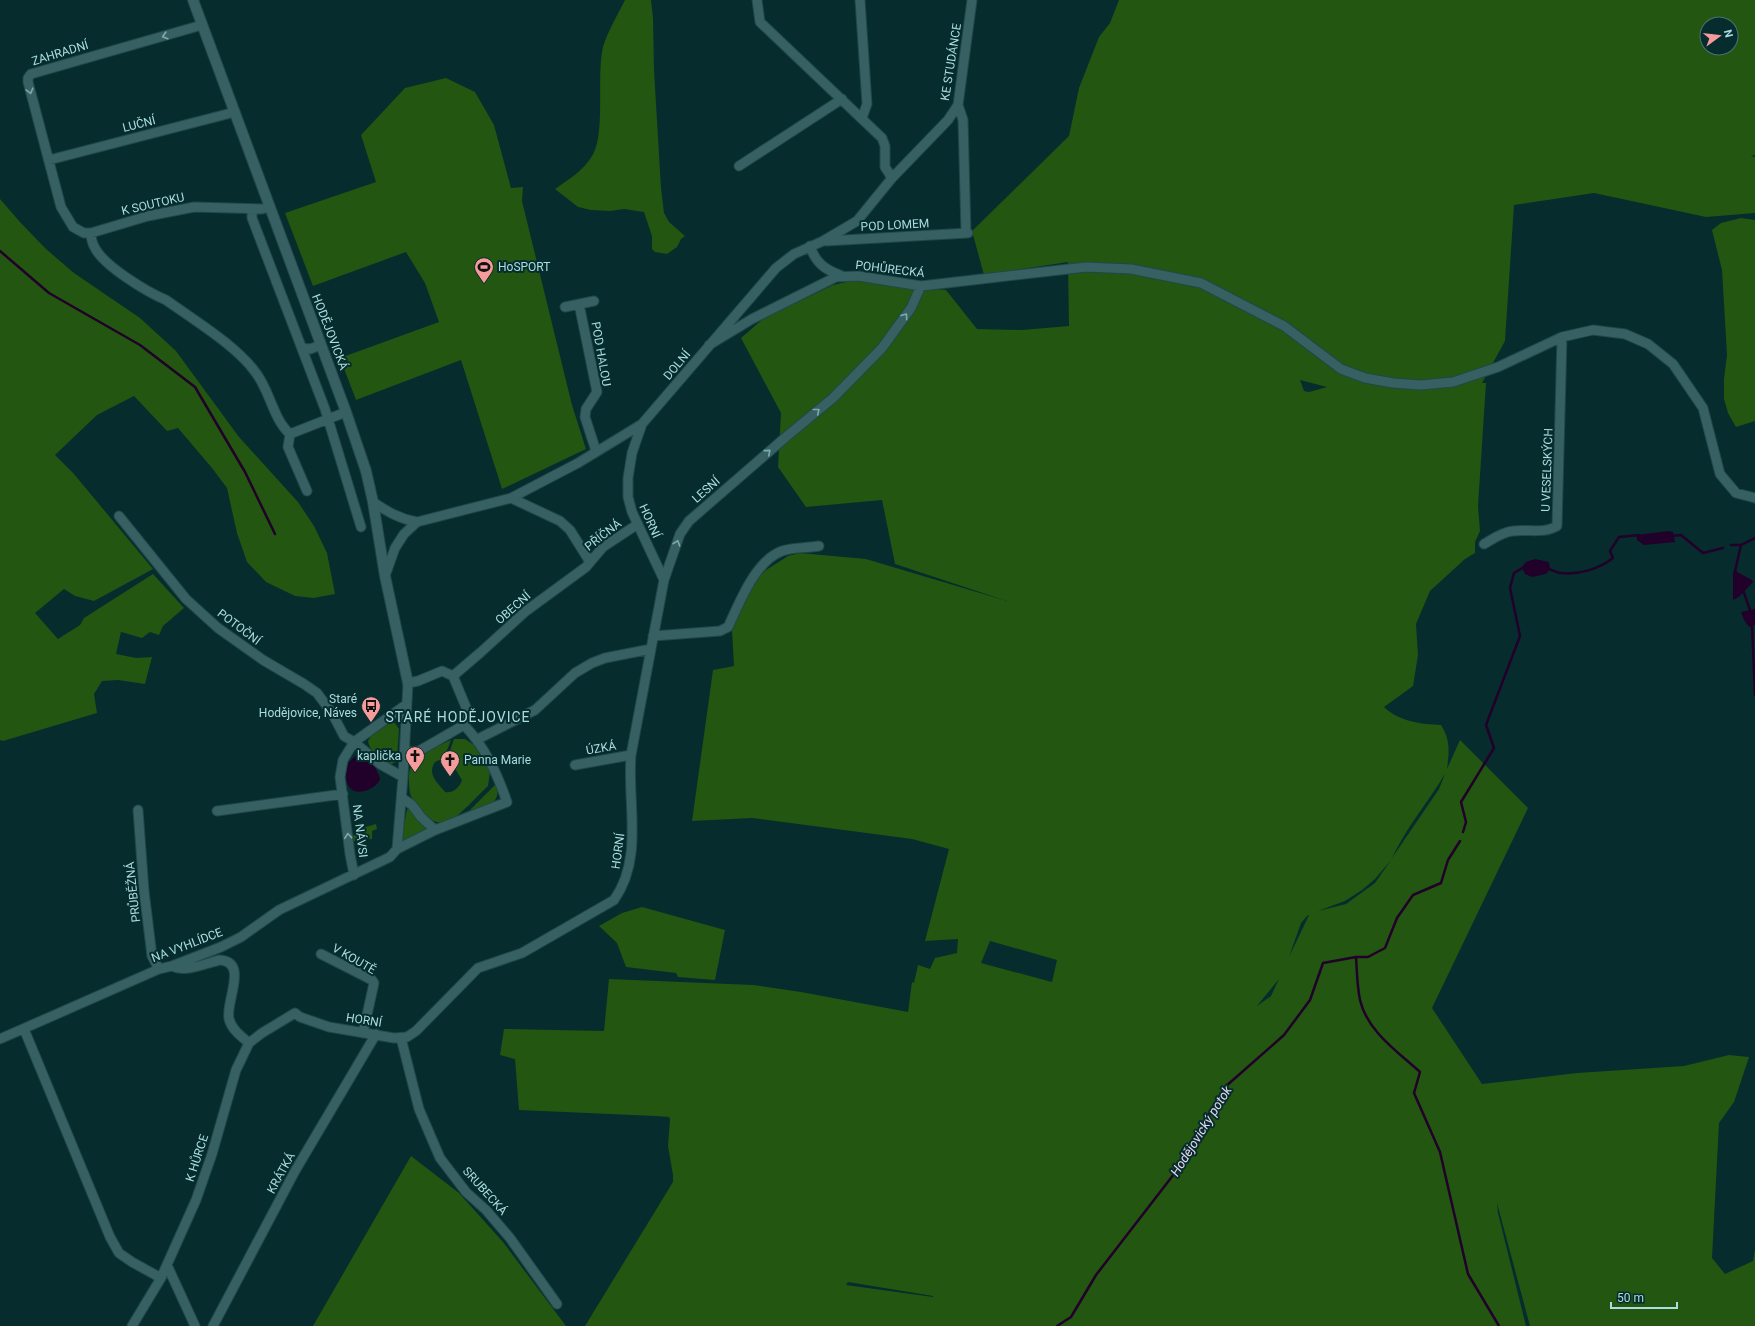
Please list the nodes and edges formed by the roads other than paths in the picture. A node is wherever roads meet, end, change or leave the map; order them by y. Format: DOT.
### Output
graph roads {
  1 [pos="193,0"];
  2 [pos="758,0"];
  3 [pos="860,0"];
  4 [pos="972,0"];
  5 [pos="202,25"];
  6 [pos="842,99"];
  7 [pos="958,105"];
  8 [pos="235,112"];
  9 [pos="862,118"];
  10 [pos="911,158"];
  11 [pos="49,160"];
  12 [pos="739,166"];
  13 [pos="892,178"];
  14 [pos="270,207"];
  15 [pos="252,209"];
  16 [pos="91,233"];
  17 [pos="824,241"];
  18 [pos="810,246"];
  19 [pos="842,276"];
  20 [pos="921,286"];
  21 [pos="594,301"];
  22 [pos="579,304"];
  23 [pos="566,307"];
  24 [pos="1562,337"];
  25 [pos="321,345"];
  26 [pos="709,345"];
  27 [pos="302,348"];
  28 [pos="346,412"];
  29 [pos="328,419"];
  30 [pos="642,424"];
  31 [pos="290,434"];
  32 [pos="596,451"];
  33 [pos="307,491"];
  34 [pos="511,498"];
  35 [pos="1755,498"];
  36 [pos="373,502"];
  37 [pos="118,516"];
  38 [pos="417,522"];
  39 [pos="638,524"];
  40 [pos="361,527"];
  41 [pos="1484,544"];
  42 [pos="819,546"];
  43 [pos="590,562"];
  44 [pos="385,576"];
  45 [pos="664,580"];
  46 [pos="653,636"];
  47 [pos="651,649"];
  48 [pos="453,676"];
  49 [pos="408,682"];
  50 [pos="407,704"];
  51 [pos="464,724"];
  52 [pos="478,739"];
  53 [pos="354,742"];
  54 [pos="405,752"];
  55 [pos="631,755"];
  56 [pos="575,765"];
  57 [pos="404,777"];
  58 [pos="343,794"];
  59 [pos="402,798"];
  60 [pos="138,810"];
  61 [pos="217,811"];
  62 [pos="435,830"];
  63 [pos="397,849"];
  64 [pos="354,875"];
  65 [pos="321,954"];
  66 [pos="172,966"];
  67 [pos="159,969"];
  68 [pos="296,1013"];
  69 [pos="24,1029"];
  70 [pos="363,1032"];
  71 [pos="376,1034"];
  72 [pos="401,1038"];
  73 [pos="0,1039"];
  74 [pos="249,1043"];
  75 [pos="167,1265"];
  76 [pos="161,1278"];
  77 [pos="557,1304"];
  78 [pos="132,1326"];
  79 [pos="195,1326"];
  80 [pos="214,1326"];
  1 -- 5 [label="street, HODĚJOVICKÁ"];
  2 -- 6 [label="street"];
  3 -- 9 [label="street"];
  4 -- 7 [label="street, KE STUDÁNCE"];
  5 -- 8 [label="street, HODĚJOVICKÁ"];
  5 -- 11 [label="street, ZAHRADNÍ, one-way"];
  6 -- 9 [label="street"];
  6 -- 12 [label="street"];
  7 -- 10 [label="street, KE STUDÁNCE"];
  7 -- 17 [label="street, POD LOMEM"];
  8 -- 11 [label="street, LUČNÍ"];
  8 -- 14 [label="street, HODĚJOVICKÁ"];
  9 -- 13 [label="street"];
  10 -- 13 [label="street, DOLNÍ"];
  11 -- 16 [label="street, ZAHRADNÍ"];
  13 -- 17 [label="street, DOLNÍ"];
  14 -- 15 [label="street, K SOUTOKU"];
  14 -- 25 [label="street, HODĚJOVICKÁ"];
  15 -- 16 [label="street, K SOUTOKU"];
  15 -- 27 [label="street"];
  16 -- 31 [label="street"];
  17 -- 18 [label="street, DOLNÍ"];
  18 -- 19 [label="street"];
  18 -- 26 [label="street, DOLNÍ"];
  19 -- 20 [label="street, POHŮRECKÁ"];
  19 -- 26 [label="street, POHŮRECKÁ"];
  20 -- 24 [label="street, POHŮRECKÁ"];
  45 -- 20 [label="street, LESNÍ, one-way"];
  21 -- 22 [label="street"];
  22 -- 23 [label="street"];
  22 -- 32 [label="street, POD HALOU"];
  24 -- 35 [label="street, POHŮRECKÁ"];
  24 -- 41 [label="street, U VESELSKÝCH"];
  25 -- 27 [label="street"];
  25 -- 28 [label="street, HODĚJOVICKÁ"];
  26 -- 30 [label="street, DOLNÍ"];
  27 -- 29 [label="street"];
  28 -- 29 [label="street"];
  28 -- 36 [label="street, HODĚJOVICKÁ"];
  29 -- 31 [label="street"];
  29 -- 40 [label="street"];
  30 -- 32 [label="street, DOLNÍ"];
  30 -- 39 [label="street, HORNÍ"];
  31 -- 33 [label="street"];
  32 -- 34 [label="street, DOLNÍ"];
  34 -- 38 [label="street, DOLNÍ"];
  34 -- 43 [label="street, PŘÍČNÁ"];
  36 -- 38 [label="street, DOLNÍ"];
  36 -- 44 [label="street, HODĚJOVICKÁ"];
  37 -- 53 [label="street, POTOČNÍ"];
  38 -- 44 [label="street"];
  39 -- 43 [label="street, PŘÍČNÁ"];
  39 -- 45 [label="street, HORNÍ"];
  42 -- 46 [label="street"];
  43 -- 48 [label="street, OBECNÍ"];
  44 -- 49 [label="street, HODĚJOVICKÁ"];
  45 -- 46 [label="street, HORNÍ"];
  46 -- 47 [label="street, HORNÍ"];
  47 -- 52 [label="street"];
  47 -- 55 [label="street, HORNÍ"];
  48 -- 49 [label="street"];
  48 -- 51 [label="street"];
  49 -- 50 [label="street"];
  50 -- 53 [label="street, NA NÁVSI"];
  50 -- 54 [label="street"];
  51 -- 52 [label="street, NA NÁVSI"];
  51 -- 54 [label="street"];
  52 -- 62 [label="street, NA NÁVSI"];
  53 -- 57 [label="street"];
  53 -- 58 [label="street, NA NÁVSI"];
  54 -- 57 [label="street"];
  55 -- 56 [label="street, ÚZKÁ"];
  55 -- 72 [label="street, HORNÍ"];
  57 -- 59 [label="street"];
  58 -- 61 [label="street"];
  64 -- 58 [label="street, NA NÁVSI, one-way"];
  59 -- 62 [label="street"];
  59 -- 63 [label="street"];
  60 -- 67 [label="street, PRŮBĚŽNÁ"];
  62 -- 63 [label="street, NA NÁVSI"];
  63 -- 64 [label="street, NA NÁVSI"];
  64 -- 66 [label="street, NA VYHLÍDCE"];
  65 -- 70 [label="street, V KOUTĚ"];
  66 -- 67 [label="street, NA VYHLÍDCE"];
  66 -- 74 [label="street"];
  67 -- 69 [label="street, NA VYHLÍDCE"];
  68 -- 70 [label="street, HORNÍ"];
  68 -- 74 [label="street, K HŮRCE"];
  69 -- 73 [label="street, NA VYHLÍDCE"];
  69 -- 76 [label="street"];
  70 -- 71 [label="street, HORNÍ"];
  71 -- 72 [label="street, HORNÍ"];
  71 -- 80 [label="street, KRÁTKÁ"];
  72 -- 77 [label="street, SRUBECKÁ"];
  74 -- 75 [label="street, K HŮRCE"];
  75 -- 76 [label="street, K HŮRCE"];
  75 -- 79 [label="street"];
  76 -- 78 [label="street, K HŮRCE"];
}
